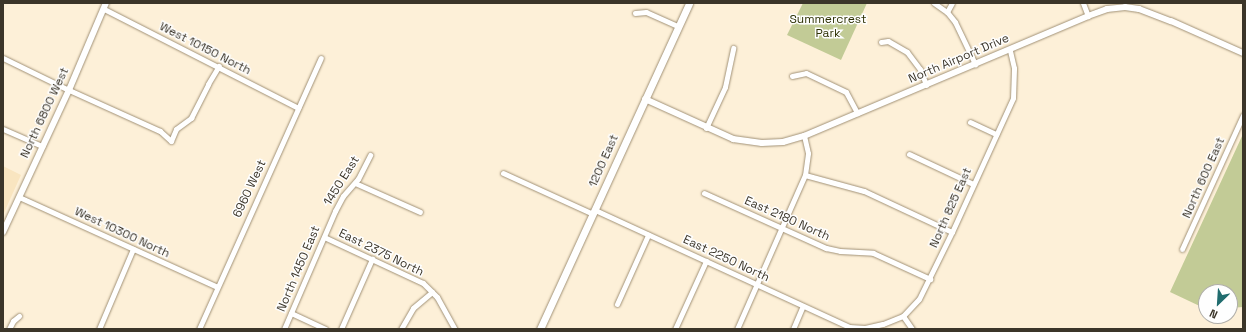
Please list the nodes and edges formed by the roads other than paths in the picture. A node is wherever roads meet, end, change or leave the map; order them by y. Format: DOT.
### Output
graph roads {
  1 [pos="689,3"];
  2 [pos="934,3"];
  3 [pos="952,3"];
  4 [pos="1082,3"];
  5 [pos="1133,5"];
  6 [pos="105,6"];
  7 [pos="947,12"];
  8 [pos="635,13"];
  9 [pos="1088,16"];
  10 [pos="678,26"];
  11 [pos="882,42"];
  12 [pos="733,48"];
  13 [pos="1010,50"];
  14 [pos="1243,54"];
  15 [pos="3,58"];
  16 [pos="321,58"];
  17 [pos="975,64"];
  18 [pos="219,66"];
  19 [pos="792,76"];
  20 [pos="926,85"];
  21 [pos="69,90"];
  22 [pos="645,100"];
  23 [pos="298,108"];
  24 [pos="857,114"];
  25 [pos="1243,115"];
  26 [pos="970,122"];
  27 [pos="706,128"];
  28 [pos="3,129"];
  29 [pos="996,134"];
  30 [pos="804,136"];
  31 [pos="42,146"];
  32 [pos="909,154"];
  33 [pos="370,155"];
  34 [pos="503,173"];
  35 [pos="805,175"];
  36 [pos="355,183"];
  37 [pos="973,184"];
  38 [pos="704,193"];
  39 [pos="19,197"];
  40 [pos="420,212"];
  41 [pos="594,212"];
  42 [pos="332,218"];
  43 [pos="782,227"];
  44 [pos="3,232"];
  45 [pos="952,232"];
  46 [pos="648,235"];
  47 [pos="324,236"];
  48 [pos="133,249"];
  49 [pos="1182,249"];
  50 [pos="372,259"];
  51 [pos="706,261"];
  52 [pos="930,279"];
  53 [pos="756,284"];
  54 [pos="217,287"];
  55 [pos="432,292"];
  56 [pos="617,304"];
  57 [pos="803,306"];
  58 [pos="291,313"];
  59 [pos="19,316"];
  60 [pos="903,316"];
  61 [pos="849,328"];
  62 [pos="9,329"];
  63 [pos="99,329"];
  64 [pos="198,329"];
  65 [pos="284,329"];
  66 [pos="325,329"];
  67 [pos="340,329"];
  68 [pos="401,329"];
  69 [pos="455,329"];
  70 [pos="540,329"];
  71 [pos="675,329"];
  72 [pos="737,329"];
  73 [pos="793,329"];
  74 [pos="912,329"];
  1 -- 10 [label="main road, 1200 East"];
  2 -- 7 [label="street"];
  3 -- 7 [label="street"];
  4 -- 9 [label="street"];
  5 -- 9 [label="street, North Airport Drive"];
  5 -- 14 [label="street, North Airport Drive"];
  6 -- 18 [label="street, West 10150 North"];
  6 -- 21 [label="street, North 6800 West"];
  7 -- 17 [label="street"];
  8 -- 10 [label="street"];
  9 -- 13 [label="street, North Airport Drive"];
  10 -- 22 [label="main road, 1200 East"];
  11 -- 20 [label="street"];
  12 -- 27 [label="street"];
  13 -- 17 [label="street, North Airport Drive"];
  13 -- 29 [label="street, North 825 East"];
  15 -- 21 [label="street"];
  16 -- 23 [label="street, 6960 West"];
  17 -- 20 [label="street, North Airport Drive"];
  18 -- 21 [label="street"];
  18 -- 23 [label="street, West 10150 North"];
  19 -- 24 [label="street"];
  20 -- 24 [label="street, North Airport Drive"];
  21 -- 31 [label="street, North 6800 West"];
  22 -- 27 [label="street, North Airport Drive"];
  22 -- 41 [label="main road, 1200 East"];
  23 -- 54 [label="street, 6960 West"];
  24 -- 30 [label="street, North Airport Drive"];
  25 -- 49 [label="street, North 600 East"];
  26 -- 29 [label="street"];
  27 -- 30 [label="street, North Airport Drive"];
  28 -- 31 [label="street"];
  29 -- 37 [label="street, North 825 East"];
  30 -- 35 [label="street"];
  31 -- 39 [label="street, North 6800 West"];
  32 -- 37 [label="street"];
  33 -- 36 [label="street, 1450 East"];
  34 -- 41 [label="street, East 2250 North"];
  35 -- 43 [label="street"];
  35 -- 45 [label="street"];
  36 -- 40 [label="street"];
  36 -- 42 [label="street, 1450 East"];
  37 -- 45 [label="street, North 825 East"];
  38 -- 43 [label="street, East 2180 North"];
  39 -- 44 [label="street, North 6800 West"];
  39 -- 48 [label="street, West 10300 North"];
  41 -- 46 [label="street, East 2250 North"];
  41 -- 70 [label="main road, 1200 East"];
  42 -- 47 [label="street, North 1450 East"];
  43 -- 52 [label="street, East 2180 North"];
  43 -- 53 [label="street"];
  45 -- 52 [label="street, North 825 East"];
  46 -- 51 [label="street, East 2250 North"];
  46 -- 56 [label="street"];
  47 -- 50 [label="street, East 2375 North"];
  47 -- 58 [label="street, North 1450 East"];
  48 -- 54 [label="street, West 10300 North"];
  48 -- 63 [label="street"];
  50 -- 55 [label="street, East 2375 North"];
  50 -- 67 [label="street"];
  51 -- 53 [label="street, East 2250 North"];
  51 -- 71 [label="street"];
  52 -- 60 [label="street, North 825 East"];
  53 -- 57 [label="street, East 2250 North"];
  53 -- 72 [label="street"];
  54 -- 64 [label="street, 6960 West"];
  55 -- 68 [label="street"];
  55 -- 69 [label="street, East 2375 North"];
  57 -- 61 [label="street, East 2250 North"];
  57 -- 73 [label="street"];
  58 -- 65 [label="street, North 1450 East"];
  58 -- 66 [label="street"];
  59 -- 62 [label="street"];
  60 -- 61 [label="street, North 825 East"];
  60 -- 74 [label="street"];
}
